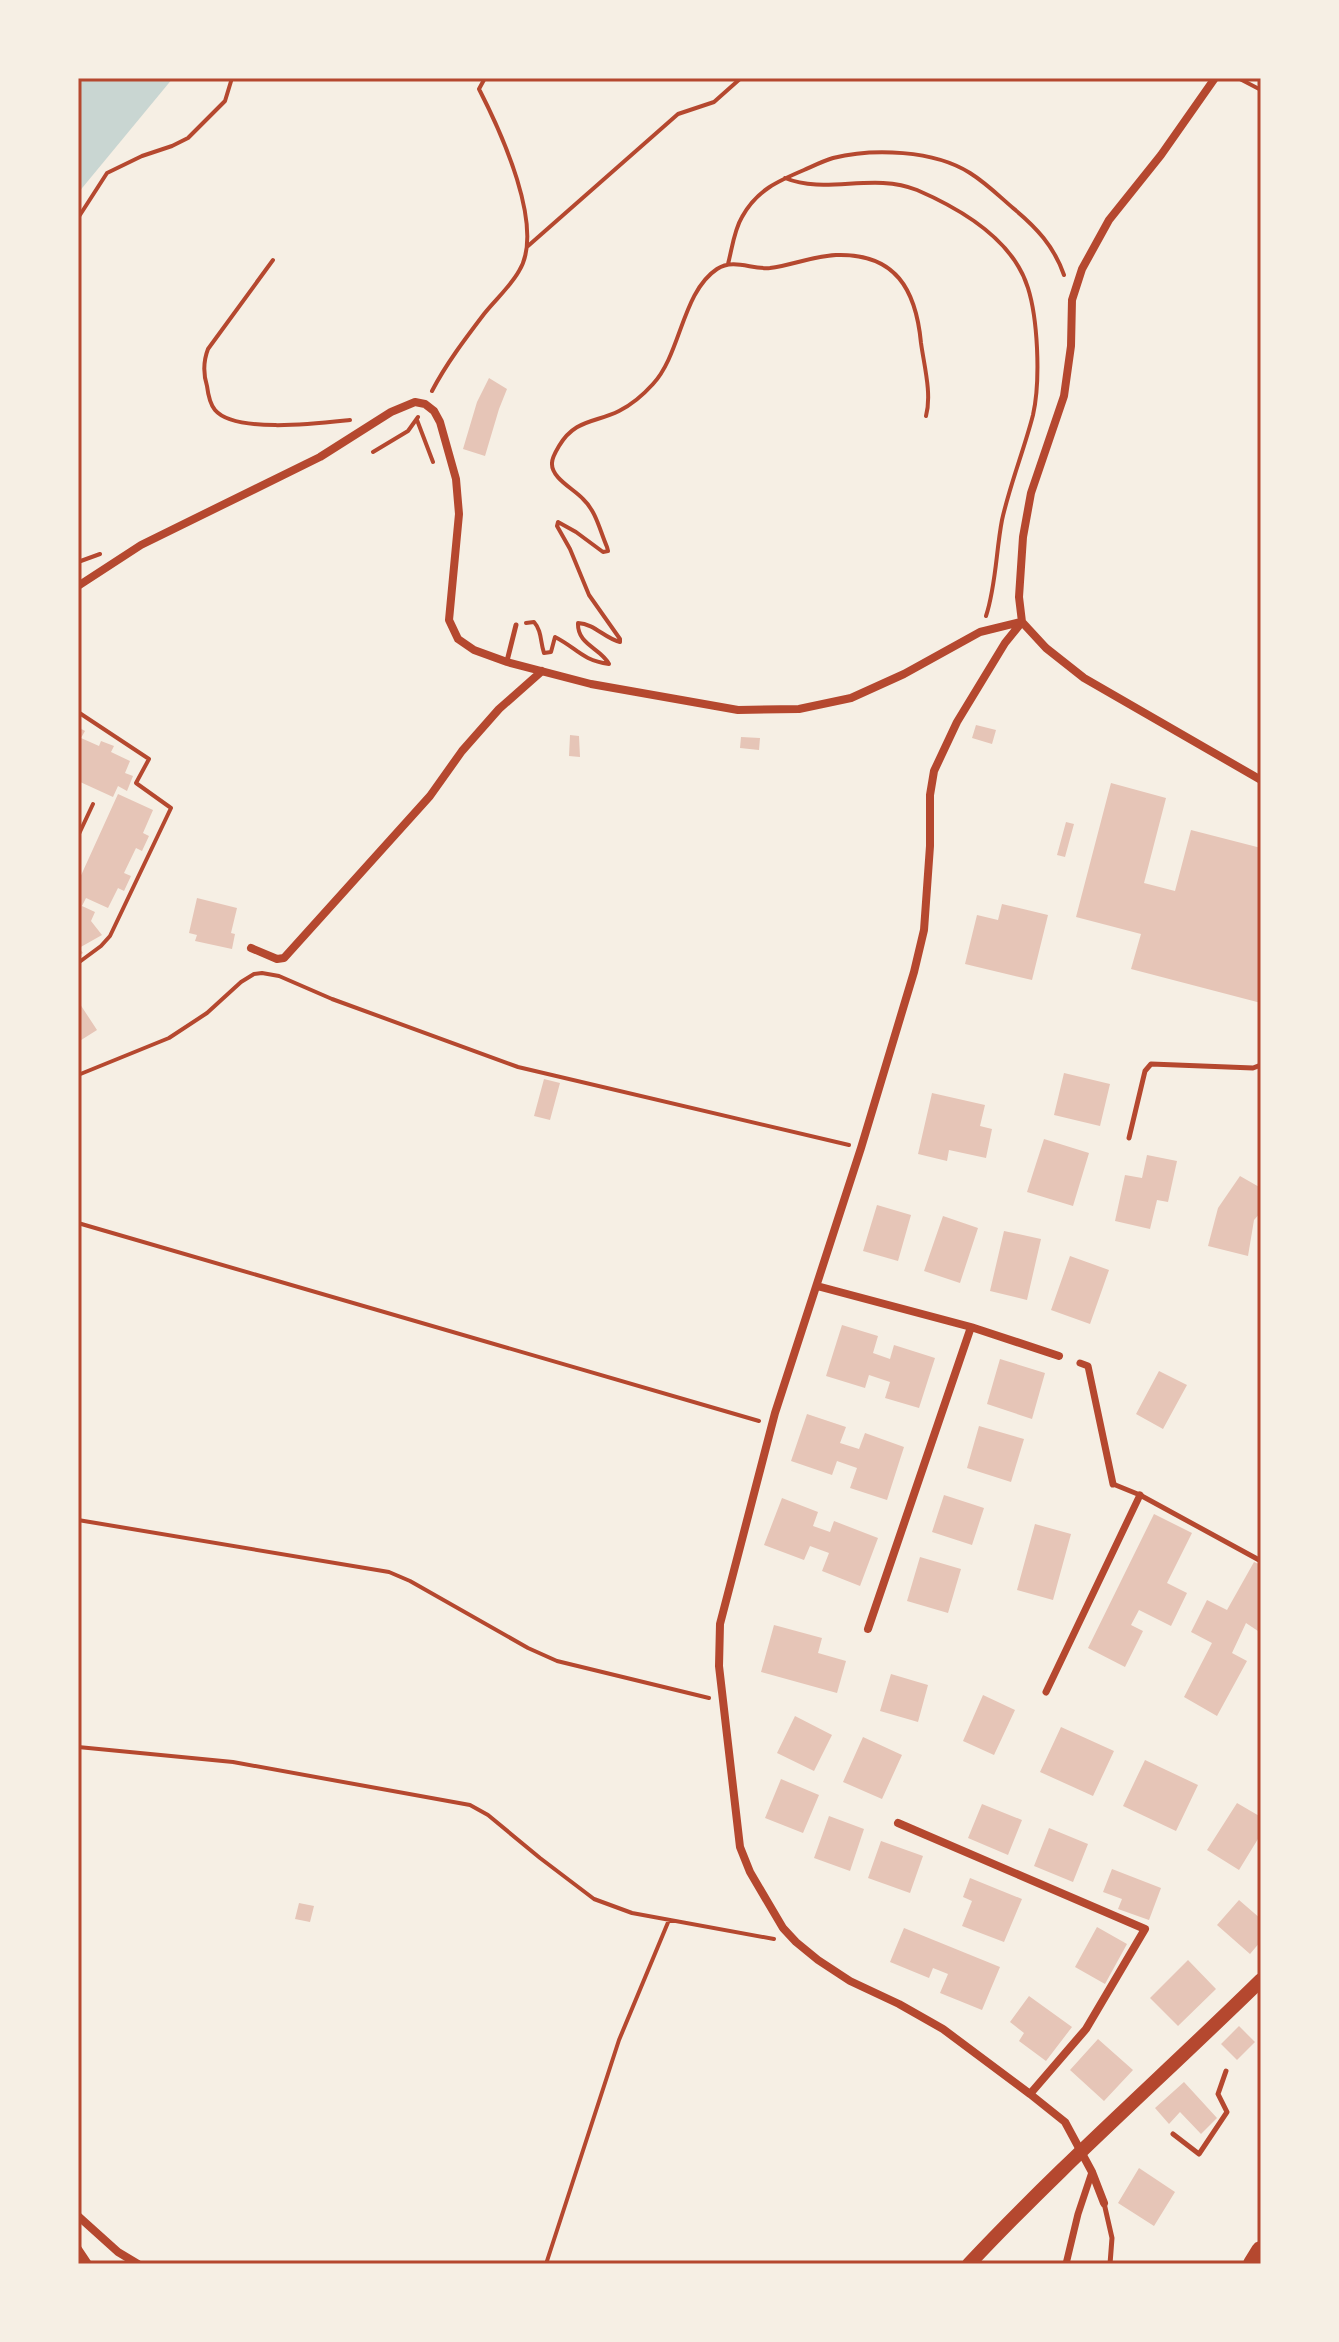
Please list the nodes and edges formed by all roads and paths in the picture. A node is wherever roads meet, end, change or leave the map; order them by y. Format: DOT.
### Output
graph roads {
  1 [pos="232,78"];
  2 [pos="485,78"];
  3 [pos="741,78"];
  4 [pos="1215,78"];
  5 [pos="1238,78"];
  6 [pos="1261,90"];
  7 [pos="785,178"];
  8 [pos="78,218"];
  9 [pos="527,246"];
  10 [pos="273,260"];
  11 [pos="728,264"];
  12 [pos="1072,300"];
  13 [pos="425,404"];
  14 [pos="926,416"];
  15 [pos="354,419"];
  16 [pos="373,452"];
  17 [pos="433,462"];
  18 [pos="78,586"];
  19 [pos="987,611"];
  20 [pos="1022,622"];
  21 [pos="516,625"];
  22 [pos="541,631"];
  23 [pos="507,662"];
  24 [pos="542,671"];
  25 [pos="78,712"];
  26 [pos="1261,780"];
  27 [pos="93,804"];
  28 [pos="78,836"];
  29 [pos="251,948"];
  30 [pos="78,963"];
  31 [pos="1261,1065"];
  32 [pos="78,1075"];
  33 [pos="1129,1138"];
  34 [pos="853,1146"];
  35 [pos="78,1223"];
  36 [pos="817,1286"];
  37 [pos="971,1327"];
  38 [pos="1059,1356"];
  39 [pos="1080,1363"];
  40 [pos="763,1423"];
  41 [pos="1113,1484"];
  42 [pos="1140,1495"];
  43 [pos="78,1520"];
  44 [pos="1261,1561"];
  45 [pos="868,1629"];
  46 [pos="1046,1692"];
  47 [pos="708,1698"];
  48 [pos="78,1747"];
  49 [pos="898,1823"];
  50 [pos="669,1920"];
  51 [pos="796,1942"];
  52 [pos="1261,1980"];
  53 [pos="1226,2071"];
  54 [pos="1030,2094"];
  55 [pos="1173,2134"];
  56 [pos="1081,2150"];
  57 [pos="1092,2172"];
  58 [pos="1104,2203"];
  59 [pos="78,2216"];
  60 [pos="78,2249"];
  61 [pos="1261,2251"];
  62 [pos="88,2264"];
  63 [pos="138,2264"];
  64 [pos="546,2264"];
  65 [pos="969,2264"];
  66 [pos="1066,2264"];
  67 [pos="1110,2264"];
  68 [pos="1253,2264"];
  1 -- 8 [label="path"];
  2 -- 9 [label="path"];
  3 -- 9 [label="path"];
  4 -- 12 [label="street"];
  5 -- 6 [label="path"];
  7 -- 11 [label="path"];
  7 -- 12 [label="path"];
  7 -- 19 [label="path"];
  9 -- 13 [label="path"];
  10 -- 15 [label="path"];
  11 -- 14 [label="path"];
  11 -- 22 [label="path"];
  12 -- 20 [label="street"];
  13 -- 18 [label="street"];
  13 -- 23 [label="street"];
  16 -- 17 [label="path"];
  20 -- 24 [label="street"];
  20 -- 26 [label="street"];
  20 -- 36 [label="street"];
  21 -- 23 [label="lane"];
  23 -- 24 [label="street"];
  24 -- 29 [label="street"];
  25 -- 30 [label="path"];
  27 -- 28 [label="path"];
  31 -- 33 [label="lane"];
  32 -- 34 [label="path"];
  35 -- 40 [label="path"];
  36 -- 37 [label="street"];
  36 -- 51 [label="street"];
  37 -- 38 [label="street"];
  37 -- 45 [label="street"];
  39 -- 41 [label="street"];
  41 -- 42 [label="lane"];
  42 -- 44 [label="lane"];
  42 -- 46 [label="street"];
  43 -- 47 [label="path"];
  48 -- 50 [label="path"];
  49 -- 54 [label="street"];
  50 -- 51 [label="path"];
  50 -- 64 [label="path"];
  51 -- 54 [label="street"];
  52 -- 56 [label="street"];
  53 -- 55 [label="lane"];
  54 -- 56 [label="street"];
  56 -- 57 [label="street"];
  56 -- 65 [label="street"];
  57 -- 58 [label="street"];
  57 -- 66 [label="street"];
  58 -- 67 [label="lane"];
  59 -- 63 [label="street"];
  60 -- 62 [label="street"];
  61 -- 68 [label="highway"];
}
